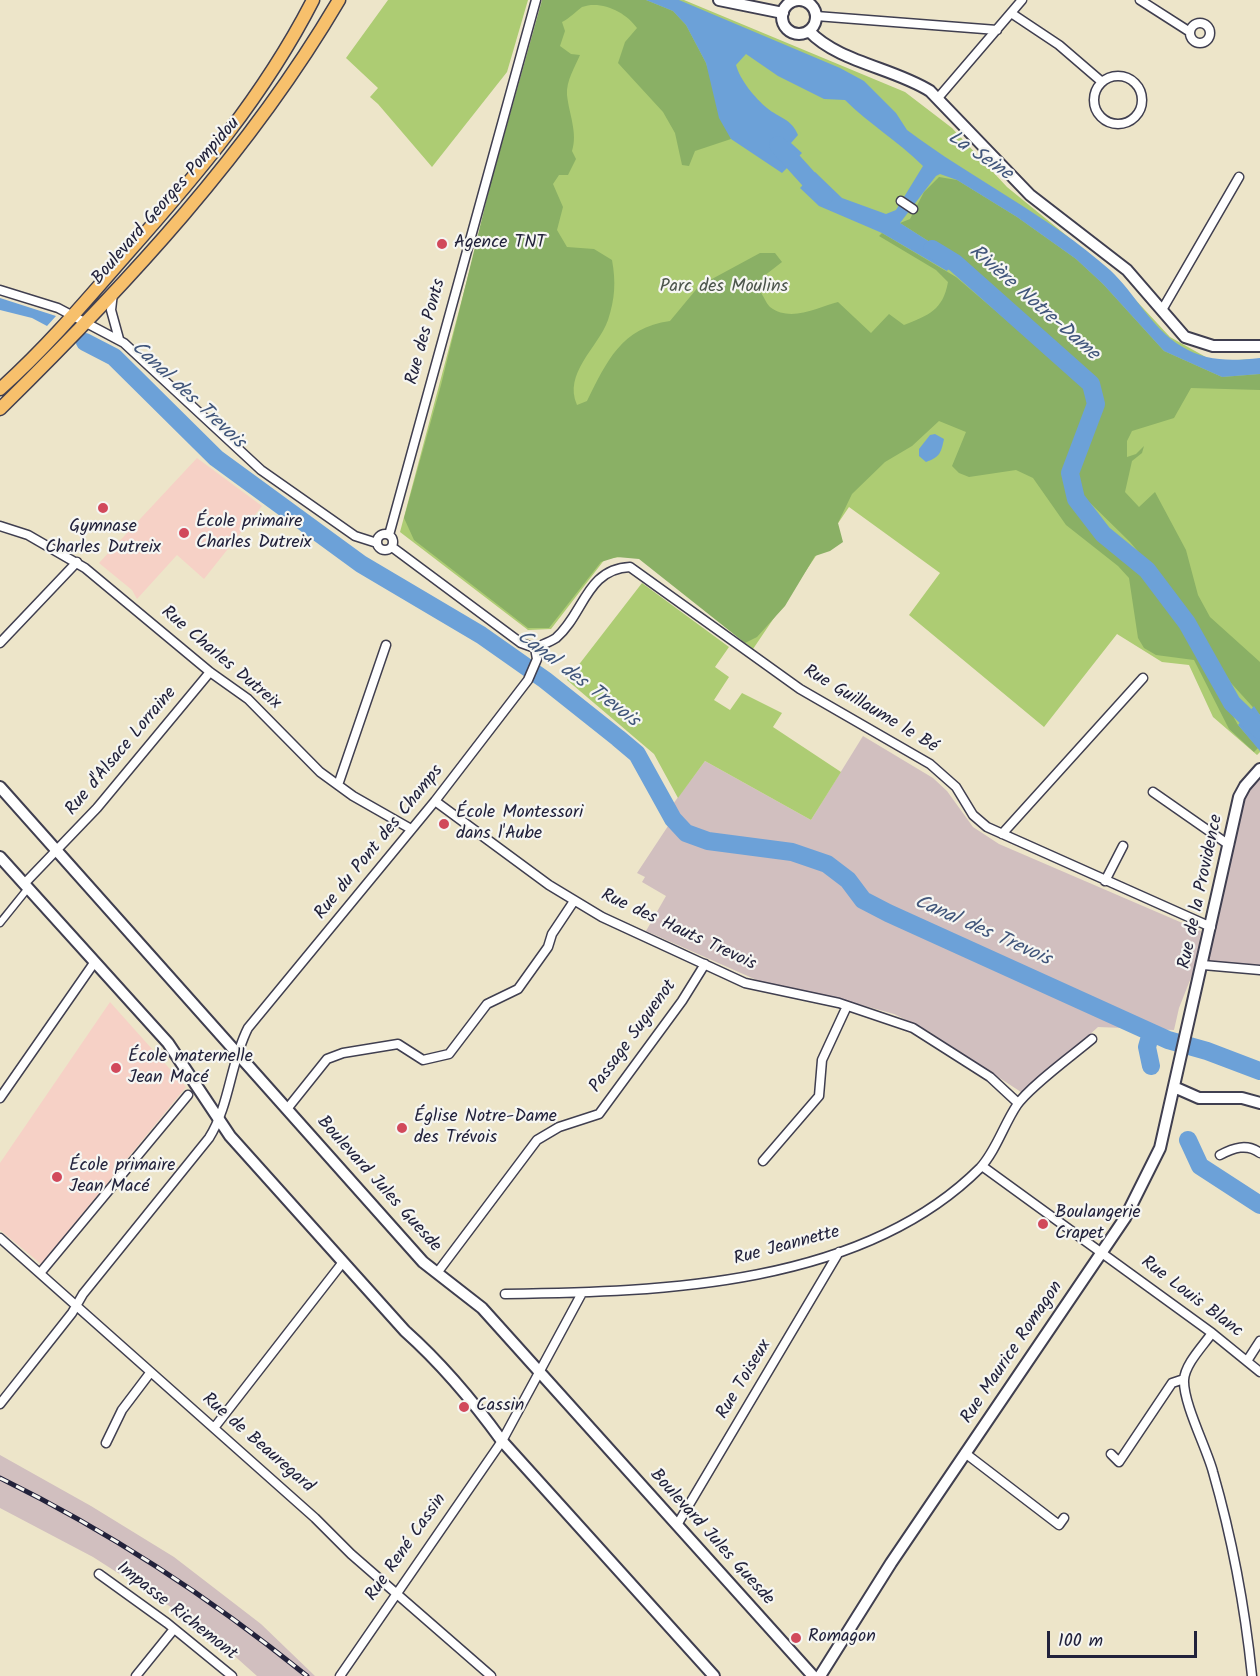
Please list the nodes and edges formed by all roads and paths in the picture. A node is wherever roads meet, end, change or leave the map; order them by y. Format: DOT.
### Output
graph roads {
  1 [pos="313,0"];
  2 [pos="339,0"];
  3 [pos="536,0"];
  4 [pos="719,0"];
  5 [pos="1022,0"];
  6 [pos="1140,0"];
  7 [pos="807,1"];
  8 [pos="783,13"];
  9 [pos="1011,13"];
  10 [pos="816,16"];
  11 [pos="997,30"];
  12 [pos="809,31"];
  13 [pos="1190,32"];
  14 [pos="1102,82"];
  15 [pos="938,98"];
  16 [pos="1239,177"];
  17 [pos="901,201"];
  18 [pos="913,209"];
  19 [pos="0,290"];
  20 [pos="113,292"];
  21 [pos="1162,310"];
  22 [pos="72,315"];
  23 [pos="86,322"];
  24 [pos="119,339"];
  25 [pos="1260,346"];
  26 [pos="0,389"];
  27 [pos="0,409"];
  28 [pos="0,526"];
  29 [pos="389,535"];
  30 [pos="377,543"];
  31 [pos="392,547"];
  32 [pos="77,562"];
  33 [pos="0,643"];
  34 [pos="386,645"];
  35 [pos="535,648"];
  36 [pos="210,672"];
  37 [pos="1143,678"];
  38 [pos="1260,769"];
  39 [pos="339,785"];
  40 [pos="0,787"];
  41 [pos="1153,792"];
  42 [pos="435,801"];
  43 [pos="411,829"];
  44 [pos="1002,834"];
  45 [pos="1229,845"];
  46 [pos="1123,846"];
  47 [pos="57,852"];
  48 [pos="0,857"];
  49 [pos="1105,881"];
  50 [pos="27,887"];
  51 [pos="574,901"];
  52 [pos="0,923"];
  53 [pos="1211,927"];
  54 [pos="94,963"];
  55 [pos="705,964"];
  56 [pos="1203,965"];
  57 [pos="1260,970"];
  58 [pos="847,1006"];
  59 [pos="1187,1029"];
  60 [pos="1092,1039"];
  61 [pos="237,1053"];
  62 [pos="1174,1087"];
  63 [pos="188,1095"];
  64 [pos="0,1098"];
  65 [pos="1018,1103"];
  66 [pos="1260,1103"];
  67 [pos="287,1109"];
  68 [pos="220,1122"];
  69 [pos="1260,1153"];
  70 [pos="1220,1155"];
  71 [pos="763,1161"];
  72 [pos="982,1166"];
  73 [pos="0,1239"];
  74 [pos="1101,1251"];
  75 [pos="839,1252"];
  76 [pos="343,1262"];
  77 [pos="41,1272"];
  78 [pos="437,1273"];
  79 [pos="582,1293"];
  80 [pos="505,1294"];
  81 [pos="76,1304"];
  82 [pos="1212,1333"];
  83 [pos="1260,1341"];
  84 [pos="1247,1361"];
  85 [pos="539,1371"];
  86 [pos="1260,1372"];
  87 [pos="150,1373"];
  88 [pos="1184,1379"];
  89 [pos="0,1404"];
  90 [pos="214,1428"];
  91 [pos="502,1441"];
  92 [pos="106,1443"];
  93 [pos="965,1453"];
  94 [pos="1112,1455"];
  95 [pos="1064,1518"];
  96 [pos="677,1525"];
  97 [pos="99,1574"];
  98 [pos="396,1591"];
  99 [pos="174,1629"];
  100 [pos="136,1676"];
  101 [pos="232,1676"];
  102 [pos="340,1676"];
  103 [pos="491,1676"];
  104 [pos="714,1676"];
  105 [pos="813,1676"];
  106 [pos="820,1676"];
  107 [pos="1252,1676"];
  1 -- 22 [label="main road, Boulevard Georges Pompidou"];
  2 -- 20 [label="main road, Boulevard Georges Pompidou"];
  3 -- 29 [label="street, Rue des Ponts"];
  4 -- 8 [label="street"];
  5 -- 9 [label="street"];
  6 -- 13 [label="street"];
  7 -- 8 [label="street"];
  7 -- 10 [label="street"];
  8 -- 12 [label="street"];
  9 -- 11 [label="street"];
  9 -- 14 [label="street"];
  10 -- 11 [label="street"];
  10 -- 12 [label="street"];
  11 -- 15 [label="street"];
  12 -- 15 [label="street"];
  14 -- 14 [label="street"];
  15 -- 21 [label="street"];
  16 -- 21 [label="street"];
  17 -- 18 [label="street"];
  19 -- 22 [label="street"];
  20 -- 23 [label="main road, Boulevard Georges Pompidou"];
  20 -- 24 [label="street"];
  21 -- 25 [label="street"];
  22 -- 23 [label="street"];
  22 -- 26 [label="main road, Boulevard Georges Pompidou"];
  23 -- 24 [label="street"];
  23 -- 27 [label="main road, Boulevard Georges Pompidou"];
  24 -- 30 [label="street"];
  28 -- 32 [label="street, Rue Charles Dutreix"];
  29 -- 30 [label="street"];
  29 -- 31 [label="street"];
  30 -- 31 [label="street"];
  31 -- 35 [label="street"];
  32 -- 33 [label="street"];
  32 -- 36 [label="street, Rue Charles Dutreix"];
  34 -- 39 [label="street"];
  35 -- 42 [label="street, Rue du Pont des Champs"];
  35 -- 44 [label="street, Rue Guillaume le Bé"];
  36 -- 39 [label="street, Rue Charles Dutreix"];
  36 -- 47 [label="street, Rue d'Alsace Lorraine"];
  37 -- 44 [label="street"];
  38 -- 45 [label="street, Rue de la Providence"];
  39 -- 43 [label="street, Rue Charles Dutreix"];
  40 -- 47 [label="street, Boulevard Jules Guesde"];
  41 -- 45 [label="street"];
  42 -- 43 [label="street, Rue du Pont des Champs"];
  42 -- 51 [label="street, Rue des Hauts Trevois"];
  43 -- 61 [label="street, Rue du Pont des Champs"];
  44 -- 49 [label="street, Rue Guillaume le Bé"];
  45 -- 53 [label="street, Rue de la Providence"];
  46 -- 49 [label="street"];
  47 -- 50 [label="street, Rue d'Alsace Lorraine"];
  47 -- 61 [label="street, Boulevard Jules Guesde"];
  48 -- 50 [label="street"];
  49 -- 53 [label="street, Rue Guillaume le Bé"];
  50 -- 52 [label="street"];
  50 -- 54 [label="street"];
  51 -- 55 [label="street, Rue des Hauts Trevois"];
  51 -- 67 [label="street"];
  53 -- 56 [label="street, Rue de la Providence"];
  54 -- 64 [label="street"];
  54 -- 68 [label="street"];
  55 -- 58 [label="street, Rue des Hauts Trevois"];
  55 -- 78 [label="street, Passage Suguenot"];
  56 -- 57 [label="street"];
  56 -- 59 [label="street, Rue de la Providence"];
  58 -- 65 [label="street, Rue des Hauts Trevois"];
  58 -- 71 [label="street"];
  59 -- 62 [label="street, Rue Maurice Romagon"];
  60 -- 65 [label="street, Rue Jeannette"];
  61 -- 67 [label="street, Boulevard Jules Guesde"];
  61 -- 68 [label="street, Rue du Pont des Champs"];
  62 -- 66 [label="street"];
  62 -- 74 [label="street, Rue Maurice Romagon"];
  63 -- 77 [label="street"];
  65 -- 72 [label="street, Rue Jeannette"];
  67 -- 78 [label="street, Boulevard Jules Guesde"];
  68 -- 76 [label="street"];
  68 -- 81 [label="street"];
  69 -- 70 [label="street"];
  72 -- 74 [label="street, Rue Louis Blanc"];
  72 -- 75 [label="street, Rue Jeannette"];
  73 -- 77 [label="street, Rue de Beauregard"];
  74 -- 82 [label="street, Rue Louis Blanc"];
  74 -- 93 [label="street, Rue Maurice Romagon"];
  75 -- 79 [label="street, Rue Jeannette"];
  75 -- 96 [label="street, Rue Toiseux"];
  76 -- 90 [label="street"];
  76 -- 91 [label="street"];
  77 -- 81 [label="street, Rue de Beauregard"];
  78 -- 85 [label="street, Boulevard Jules Guesde"];
  79 -- 80 [label="street, Rue Jeannette"];
  79 -- 85 [label="street, Rue René Cassin"];
  81 -- 87 [label="street, Rue de Beauregard"];
  81 -- 89 [label="street"];
  82 -- 84 [label="street, Rue Louis Blanc"];
  82 -- 88 [label="street"];
  83 -- 84 [label="street"];
  84 -- 86 [label="street, Rue Louis Blanc"];
  85 -- 91 [label="street, Rue René Cassin"];
  85 -- 96 [label="street, Boulevard Jules Guesde"];
  87 -- 90 [label="street, Rue de Beauregard"];
  87 -- 92 [label="street"];
  88 -- 94 [label="street"];
  88 -- 107 [label="street"];
  90 -- 98 [label="street, Rue de Beauregard"];
  91 -- 98 [label="street, Rue René Cassin"];
  91 -- 104 [label="street"];
  93 -- 95 [label="street"];
  93 -- 106 [label="street, Rue Maurice Romagon"];
  96 -- 105 [label="street, Boulevard Jules Guesde"];
  97 -- 99 [label="street, Impasse Richemont"];
  98 -- 102 [label="street, Rue René Cassin"];
  98 -- 103 [label="street, Rue de Beauregard"];
  99 -- 100 [label="street"];
  99 -- 101 [label="street, Impasse Richemont"];
}
